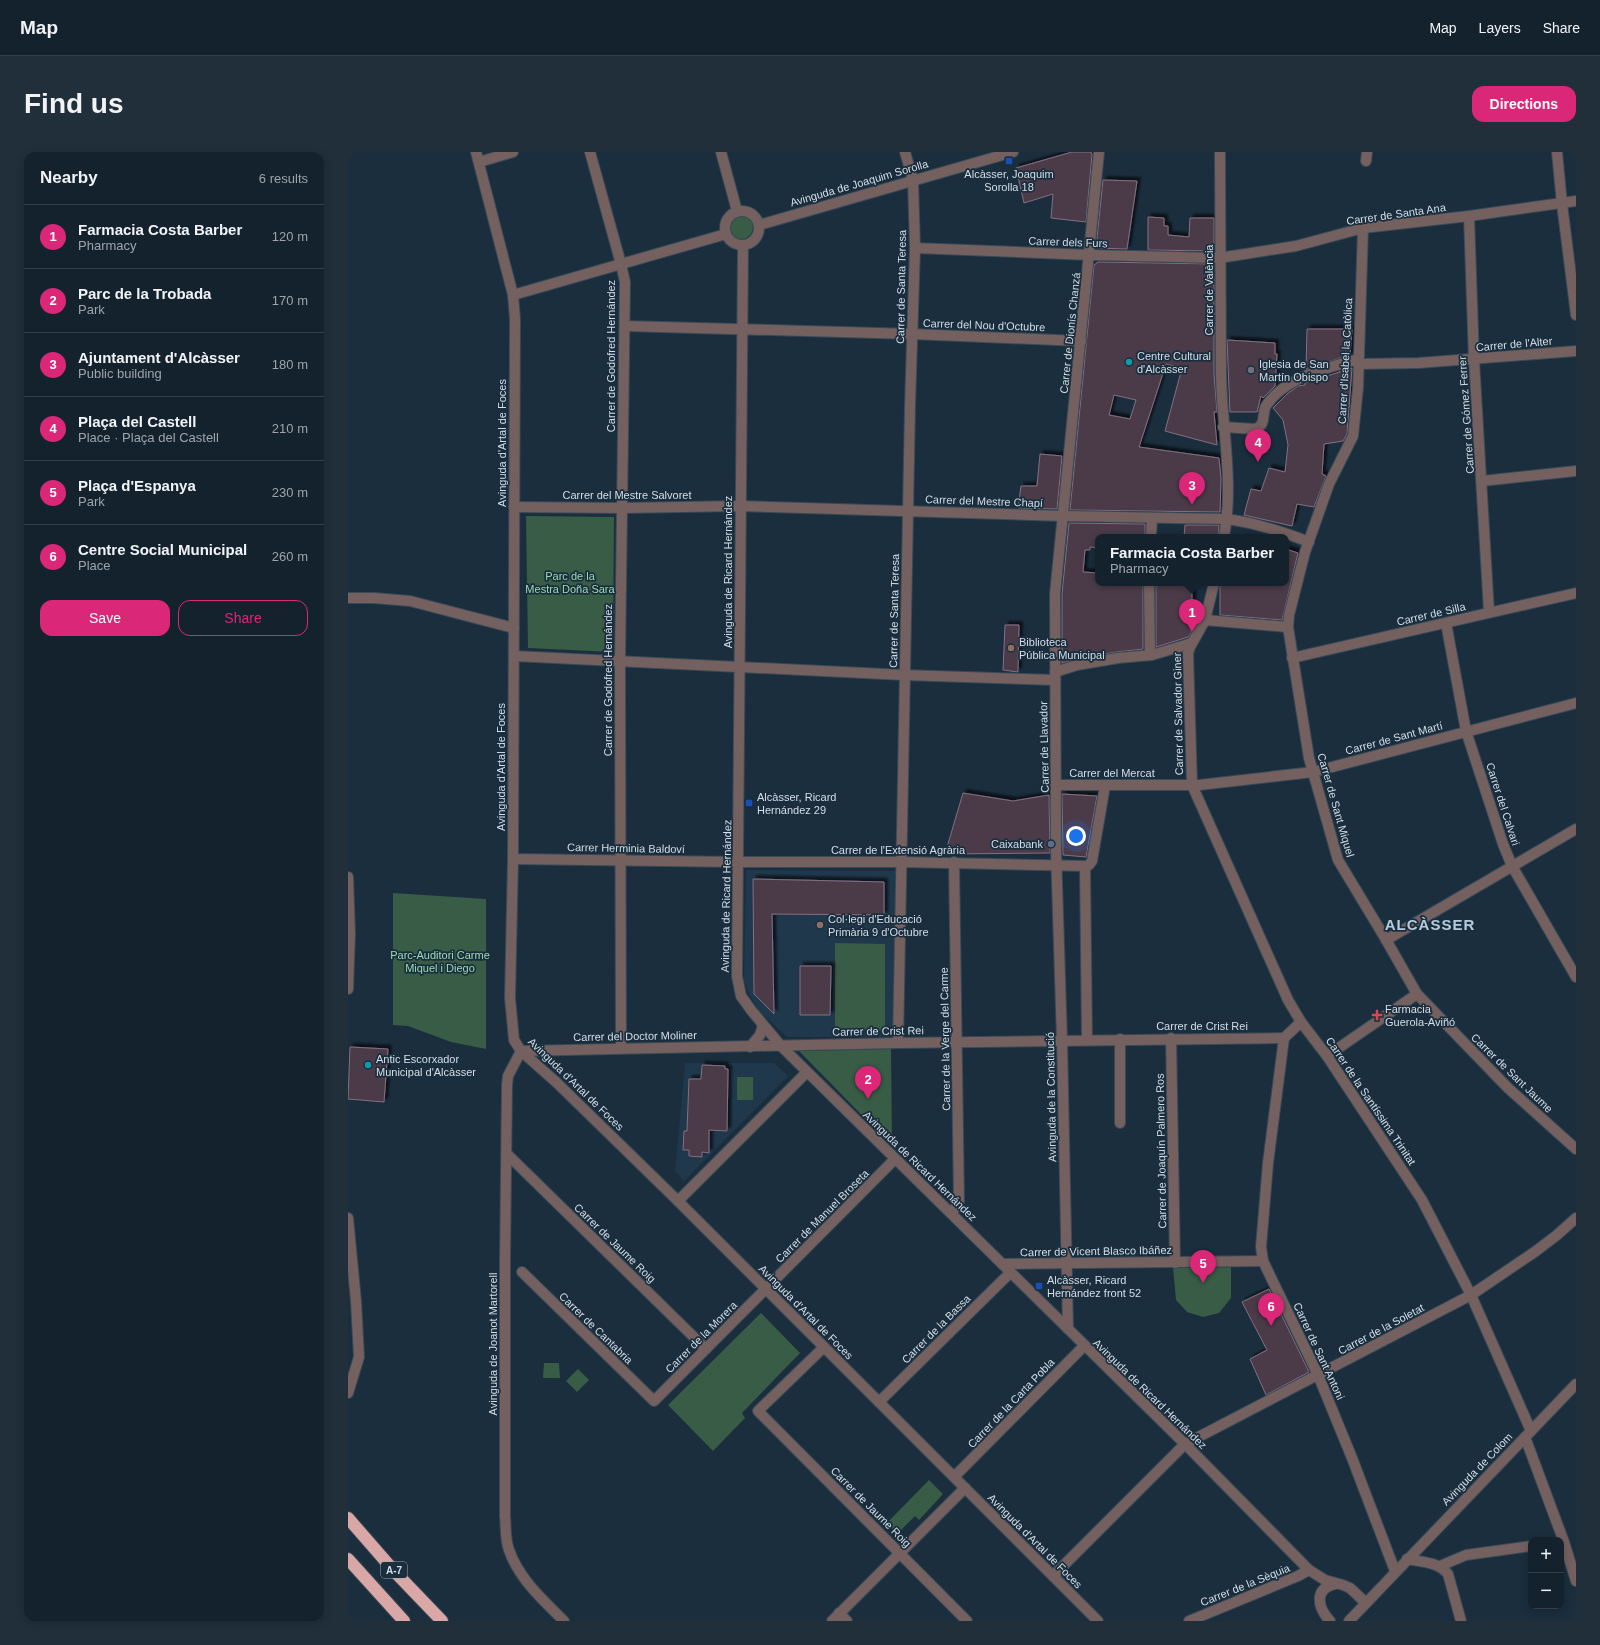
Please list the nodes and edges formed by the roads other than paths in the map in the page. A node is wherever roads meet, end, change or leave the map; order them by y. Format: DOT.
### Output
graph roads {
  1 [pos="513,152"];
  2 [pos="590,152"];
  3 [pos="721,152"];
  4 [pos="905,152"];
  5 [pos="1012,152"];
  6 [pos="1100,152"];
  7 [pos="1220,152"];
  8 [pos="1557,152"];
  9 [pos="477,157"];
  10 [pos="913,180"];
  11 [pos="1576,201"];
  12 [pos="1562,204"];
  13 [pos="737,211"];
  14 [pos="1469,216"];
  15 [pos="759,225"];
  16 [pos="1363,228"];
  17 [pos="726,234"];
  18 [pos="743,245"];
  19 [pos="915,248"];
  20 [pos="1090,255"];
  21 [pos="1221,258"];
  22 [pos="621,264"];
  23 [pos="513,295"];
  24 [pos="1576,315"];
  25 [pos="625,326"];
  26 [pos="742,329"];
  27 [pos="912,334"];
  28 [pos="1080,341"];
  29 [pos="1576,351"];
  30 [pos="1474,360"];
  31 [pos="1358,361"];
  32 [pos="1223,427"];
  33 [pos="1576,471"];
  34 [pos="1482,481"];
  35 [pos="740,506"];
  36 [pos="514,507"];
  37 [pos="622,508"];
  38 [pos="908,510"];
  39 [pos="1063,516"];
  40 [pos="1152,518"];
  41 [pos="1226,519"];
  42 [pos="1151,534"];
  43 [pos="1224,534"];
  44 [pos="1288,534"];
  45 [pos="1289,534"];
  46 [pos="1308,542"];
  47 [pos="1149,586"];
  48 [pos="1213,586"];
  49 [pos="1576,593"];
  50 [pos="348,598"];
  51 [pos="1489,612"];
  52 [pos="1205,620"];
  53 [pos="1446,623"];
  54 [pos="1288,627"];
  55 [pos="514,628"];
  56 [pos="1192,644"];
  57 [pos="1150,655"];
  58 [pos="514,656"];
  59 [pos="1292,658"];
  60 [pos="620,661"];
  61 [pos="739,666"];
  62 [pos="904,675"];
  63 [pos="1055,676"];
  64 [pos="1576,703"];
  65 [pos="1466,731"];
  66 [pos="1313,772"];
  67 [pos="1057,785"];
  68 [pos="1192,785"];
  69 [pos="1105,786"];
  70 [pos="1576,829"];
  71 [pos="513,859"];
  72 [pos="620,861"];
  73 [pos="738,862"];
  74 [pos="901,862"];
  75 [pos="954,862"];
  76 [pos="1057,864"];
  77 [pos="1085,866"];
  78 [pos="1512,866"];
  79 [pos="348,877"];
  80 [pos="1386,940"];
  81 [pos="1576,977"];
  82 [pos="348,989"];
  83 [pos="1417,994"];
  84 [pos="1301,1022"];
  85 [pos="763,1025"];
  86 [pos="1171,1038"];
  87 [pos="1284,1038"];
  88 [pos="1120,1039"];
  89 [pos="1062,1040"];
  90 [pos="1087,1040"];
  91 [pos="956,1042"];
  92 [pos="898,1043"];
  93 [pos="780,1046"];
  94 [pos="750,1047"];
  95 [pos="621,1048"];
  96 [pos="521,1051"];
  97 [pos="1327,1056"];
  98 [pos="807,1072"];
  99 [pos="1120,1123"];
  100 [pos="1576,1149"];
  101 [pos="507,1154"];
  102 [pos="895,1160"];
  103 [pos="678,1201"];
  104 [pos="952,1213"];
  105 [pos="348,1218"];
  106 [pos="1576,1218"];
  107 [pos="1263,1261"];
  108 [pos="1175,1263"];
  109 [pos="1002,1264"];
  110 [pos="1066,1264"];
  111 [pos="522,1272"];
  112 [pos="1010,1273"];
  113 [pos="765,1289"];
  114 [pos="1471,1295"];
  115 [pos="1068,1329"];
  116 [pos="1084,1346"];
  117 [pos="824,1347"];
  118 [pos="706,1349"];
  119 [pos="1318,1375"];
  120 [pos="1576,1384"];
  121 [pos="348,1393"];
  122 [pos="654,1401"];
  123 [pos="879,1402"];
  124 [pos="1528,1434"];
  125 [pos="1185,1444"];
  126 [pos="955,1476"];
  127 [pos="965,1488"];
  128 [pos="348,1518"];
  129 [pos="1560,1537"];
  130 [pos="1564,1543"];
  131 [pos="1528,1546"];
  132 [pos="1564,1548"];
  133 [pos="1576,1551"];
  134 [pos="899,1552"];
  135 [pos="1408,1558"];
  136 [pos="348,1559"];
  137 [pos="1440,1566"];
  138 [pos="1312,1572"];
  139 [pos="1395,1572"];
  140 [pos="1053,1576"];
  141 [pos="1576,1581"];
  142 [pos="1335,1584"];
  143 [pos="1321,1595"];
  144 [pos="1366,1603"];
  145 [pos="839,1613"];
  146 [pos="404,1621"];
  147 [pos="442,1621"];
  148 [pos="564,1621"];
  149 [pos="832,1621"];
  150 [pos="847,1621"];
  151 [pos="967,1621"];
  152 [pos="1098,1621"];
  153 [pos="1189,1621"];
  154 [pos="1330,1621"];
  155 [pos="1349,1621"];
  156 [pos="1462,1621"];
  1 -- 9 [label="street"];
  2 -- 22 [label="street, Carrer de Godofred Hernández"];
  3 -- 13 [label="street"];
  4 -- 10 [label="street, Carrer de Santa Teresa"];
  5 -- 10 [label="street, Avinguda de Joaquim Sorolla"];
  6 -- 20 [label="street, Carrer de Dionís Chanzá"];
  7 -- 21 [label="street, Carrer de València"];
  8 -- 12 [label="street"];
  9 -- 23 [label="street, Avinguda d'Artal de Foces"];
  10 -- 15 [label="street, Avinguda de Joaquim Sorolla"];
  10 -- 19 [label="street, Carrer de Santa Teresa"];
  11 -- 12 [label="street, Carrer de Santa Ana"];
  12 -- 14 [label="street, Carrer de Santa Ana"];
  12 -- 24 [label="street"];
  13 -- 15 [label="street"];
  13 -- 17 [label="street"];
  14 -- 16 [label="street, Carrer de Santa Ana"];
  14 -- 30 [label="street, Carrer de Gómez Ferrer"];
  15 -- 18 [label="street"];
  16 -- 21 [label="street, Carrer de Santa Ana"];
  16 -- 31 [label="street, Carrer d'Isabel la Catòlica"];
  17 -- 18 [label="street"];
  17 -- 22 [label="street"];
  18 -- 26 [label="street, Avinguda de Ricard Hernández"];
  19 -- 20 [label="street, Carrer dels Furs"];
  19 -- 27 [label="street, Carrer de Santa Teresa"];
  20 -- 21 [label="street, Carrer dels Furs"];
  20 -- 28 [label="street, Carrer de Dionís Chanzá"];
  21 -- 32 [label="street, Carrer de València"];
  22 -- 23 [label="street"];
  22 -- 25 [label="street, Carrer de Godofred Hernández"];
  23 -- 36 [label="street, Avinguda d'Artal de Foces"];
  25 -- 26 [label="street, Carrer del Nou d'Octubre"];
  25 -- 37 [label="street, Carrer de Godofred Hernández"];
  26 -- 27 [label="street, Carrer del Nou d'Octubre"];
  26 -- 35 [label="street, Avinguda de Ricard Hernández"];
  27 -- 28 [label="street, Carrer del Nou d'Octubre"];
  27 -- 38 [label="street, Carrer de Santa Teresa"];
  28 -- 39 [label="street, Carrer de Dionís Chanzá"];
  29 -- 30 [label="street, Carrer de l'Alter"];
  30 -- 31 [label="street, Carrer de l'Alter"];
  30 -- 34 [label="street, Carrer de Gómez Ferrer"];
  31 -- 32 [label="street, Carrer de l'Alter"];
  31 -- 46 [label="street, Carrer d'Isabel la Catòlica"];
  32 -- 41 [label="street, Carrer de València"];
  33 -- 34 [label="street"];
  34 -- 51 [label="street, Carrer de Gómez Ferrer"];
  35 -- 37 [label="street, Carrer del Mestre Salvoret"];
  35 -- 38 [label="street, Carrer del Mestre Chapí"];
  35 -- 61 [label="street, Avinguda de Ricard Hernández"];
  36 -- 37 [label="street, Carrer del Mestre Salvoret"];
  36 -- 55 [label="street, Avinguda d'Artal de Foces"];
  37 -- 60 [label="street, Carrer de Godofred Hernández"];
  38 -- 39 [label="street, Carrer del Mestre Chapí"];
  38 -- 62 [label="street, Carrer de Santa Teresa"];
  39 -- 40 [label="street, Carrer del Mestre Chapí"];
  39 -- 63 [label="street, Carrer de Llavador"];
  40 -- 41 [label="street, Carrer del Mestre Chapí"];
  40 -- 42 [label="street"];
  41 -- 43 [label="street, Carrer de València"];
  41 -- 44 [label="street, Carrer del Mestre Chapí"];
  45 -- 46 [label="street, Carrer del Mestre Chapí"];
  46 -- 54 [label="street, Carrer d'Isabel la Catòlica"];
  47 -- 57 [label="street"];
  48 -- 52 [label="street, Carrer de Salvador Giner"];
  49 -- 51 [label="street, Carrer de Silla"];
  50 -- 55 [label="street"];
  51 -- 53 [label="street, Carrer de Silla"];
  52 -- 54 [label="street"];
  52 -- 56 [label="street, Carrer de Salvador Giner"];
  53 -- 59 [label="street, Carrer de Silla"];
  53 -- 65 [label="street, Carrer del Calvari"];
  54 -- 59 [label="street, Carrer de Sant Miquel"];
  55 -- 58 [label="street, Avinguda d'Artal de Foces"];
  56 -- 57 [label="street"];
  56 -- 68 [label="street, Carrer de Salvador Giner"];
  57 -- 63 [label="street"];
  58 -- 60 [label="street"];
  58 -- 71 [label="street, Avinguda d'Artal de Foces"];
  59 -- 66 [label="street, Carrer de Sant Miquel"];
  60 -- 61 [label="street"];
  60 -- 72 [label="street, Carrer de Godofred Hernández"];
  61 -- 62 [label="street"];
  61 -- 73 [label="street, Avinguda de Ricard Hernández"];
  62 -- 63 [label="street"];
  62 -- 74 [label="street, Carrer de Santa Teresa"];
  63 -- 67 [label="street, Carrer de Llavador"];
  64 -- 65 [label="street, Carrer de Sant Martí"];
  65 -- 66 [label="street, Carrer de Sant Martí"];
  65 -- 78 [label="street, Carrer del Calvari"];
  66 -- 68 [label="street, Carrer de Sant Martí"];
  66 -- 80 [label="street, Carrer de Sant Miquel"];
  67 -- 69 [label="street, Carrer del Mercat"];
  67 -- 76 [label="street, Carrer de Llavador"];
  68 -- 69 [label="street, Carrer del Mercat"];
  68 -- 84 [label="street, Carrer de la Santíssima Trinitat"];
  69 -- 77 [label="street"];
  70 -- 78 [label="street"];
  71 -- 72 [label="street, Carrer Herminia Baldoví"];
  71 -- 96 [label="street, Avinguda d'Artal de Foces"];
  72 -- 73 [label="street, Carrer Herminia Baldoví"];
  72 -- 95 [label="street, Carrer de Godofred Hernández"];
  73 -- 74 [label="street, Carrer de l'Extensió Agrària"];
  73 -- 85 [label="street, Avinguda de Ricard Hernández"];
  74 -- 75 [label="street, Carrer de l'Extensió Agrària"];
  74 -- 92 [label="street, Carrer de Santa Teresa"];
  75 -- 76 [label="street, Carrer de l'Extensió Agrària"];
  75 -- 91 [label="street, Carrer de la Verge del Carme"];
  76 -- 77 [label="street"];
  76 -- 89 [label="street, Avinguda de la Constitució"];
  77 -- 90 [label="street"];
  78 -- 80 [label="street"];
  78 -- 81 [label="street, Carrer del Calvari"];
  79 -- 82 [label="street"];
  80 -- 83 [label="street, Carrer de Sant Miquel"];
  83 -- 97 [label="street"];
  83 -- 100 [label="street, Carrer de Sant Jaume"];
  84 -- 87 [label="street"];
  84 -- 97 [label="street, Carrer de la Santíssima Trinitat"];
  85 -- 93 [label="street, Avinguda de Ricard Hernández"];
  85 -- 94 [label="street"];
  86 -- 87 [label="street, Carrer de Crist Rei"];
  86 -- 88 [label="street, Carrer de Crist Rei"];
  86 -- 108 [label="street, Carrer de Joaquín Palmero Ros"];
  87 -- 107 [label="street, Carrer de Sant Antoni"];
  88 -- 90 [label="street, Carrer de Crist Rei"];
  88 -- 99 [label="street"];
  89 -- 90 [label="street, Carrer de Crist Rei"];
  89 -- 91 [label="street, Carrer de Crist Rei"];
  89 -- 110 [label="street, Avinguda de la Constitució"];
  91 -- 92 [label="street, Carrer de Crist Rei"];
  91 -- 104 [label="street, Carrer de la Verge del Carme"];
  92 -- 93 [label="street, Carrer de Crist Rei"];
  93 -- 94 [label="street, Carrer del Doctor Moliner"];
  93 -- 98 [label="street, Avinguda de Ricard Hernández"];
  94 -- 95 [label="street, Carrer del Doctor Moliner"];
  95 -- 96 [label="street, Carrer del Doctor Moliner"];
  96 -- 101 [label="street, Avinguda de Joanot Martorell"];
  96 -- 103 [label="street, Avinguda d'Artal de Foces"];
  97 -- 114 [label="street, Carrer de la Santíssima Trinitat"];
  98 -- 102 [label="street, Avinguda de Ricard Hernández"];
  98 -- 103 [label="street"];
  101 -- 118 [label="street, Carrer de Jaume Roig"];
  101 -- 148 [label="street, Avinguda de Joanot Martorell"];
  102 -- 104 [label="street, Avinguda de Ricard Hernández"];
  102 -- 113 [label="street, Carrer de Manuel Broseta"];
  103 -- 113 [label="street, Avinguda d'Artal de Foces"];
  104 -- 109 [label="street, Avinguda de Ricard Hernández"];
  105 -- 121 [label="street"];
  106 -- 114 [label="street, Carrer de la Soletat"];
  107 -- 108 [label="street, Carrer de Vicent Blasco Ibáñez"];
  107 -- 119 [label="street, Carrer de Sant Antoni"];
  108 -- 110 [label="street, Carrer de Vicent Blasco Ibáñez"];
  109 -- 110 [label="street, Carrer de Vicent Blasco Ibáñez"];
  109 -- 112 [label="street, Avinguda de Ricard Hernández"];
  110 -- 115 [label="street, Avinguda de la Constitució"];
  111 -- 122 [label="street, Carrer de Cantabria"];
  112 -- 115 [label="street, Avinguda de Ricard Hernández"];
  112 -- 123 [label="street, Carrer de la Bassa"];
  113 -- 117 [label="street, Avinguda d'Artal de Foces"];
  113 -- 118 [label="street, Carrer de la Morera"];
  114 -- 119 [label="street, Carrer de la Soletat"];
  114 -- 124 [label="street, Carrer de la Santíssima Trinitat"];
  115 -- 116 [label="street, Avinguda de Ricard Hernández"];
  116 -- 125 [label="street, Avinguda de Ricard Hernández"];
  116 -- 126 [label="street, Carrer de la Carta Pobla"];
  117 -- 123 [label="street, Avinguda d'Artal de Foces"];
  117 -- 134 [label="street, Carrer de Jaume Roig"];
  118 -- 122 [label="street, Carrer de la Morera"];
  119 -- 125 [label="street, Carrer de la Soletat"];
  119 -- 139 [label="street, Carrer de Sant Antoni"];
  120 -- 124 [label="street, Avinguda de Colom"];
  123 -- 126 [label="street, Avinguda d'Artal de Foces"];
  124 -- 129 [label="street, Carrer de la Santíssima Trinitat"];
  124 -- 135 [label="street, Avinguda de Colom"];
  125 -- 138 [label="street, Avinguda de Ricard Hernández"];
  125 -- 140 [label="street, Carrer de la Soletat"];
  126 -- 127 [label="street, Avinguda d'Artal de Foces"];
  127 -- 134 [label="street"];
  127 -- 140 [label="street, Avinguda d'Artal de Foces"];
  128 -- 147 [label="highway, A-7"];
  130 -- 133 [label="street"];
  131 -- 137 [label="street"];
  132 -- 141 [label="street, Carrer de la Santíssima Trinitat"];
  134 -- 145 [label="street"];
  134 -- 151 [label="street, Carrer de Jaume Roig"];
  135 -- 137 [label="street"];
  135 -- 139 [label="street, Avinguda de Colom"];
  136 -- 146 [label="highway, A-7"];
  137 -- 156 [label="street"];
  138 -- 142 [label="street, Avinguda de Ricard Hernández"];
  138 -- 143 [label="street, Avinguda de Ricard Hernández"];
  138 -- 153 [label="street, Carrer de la Sèquia"];
  139 -- 144 [label="street, Avinguda de Colom"];
  140 -- 152 [label="street, Avinguda d'Artal de Foces"];
  142 -- 143 [label="street"];
  142 -- 144 [label="street, Avinguda de Ricard Hernández"];
  143 -- 154 [label="street, Avinguda de Ricard Hernández"];
  144 -- 155 [label="street, Avinguda de Colom"];
  145 -- 149 [label="street"];
  145 -- 150 [label="street"];
}
